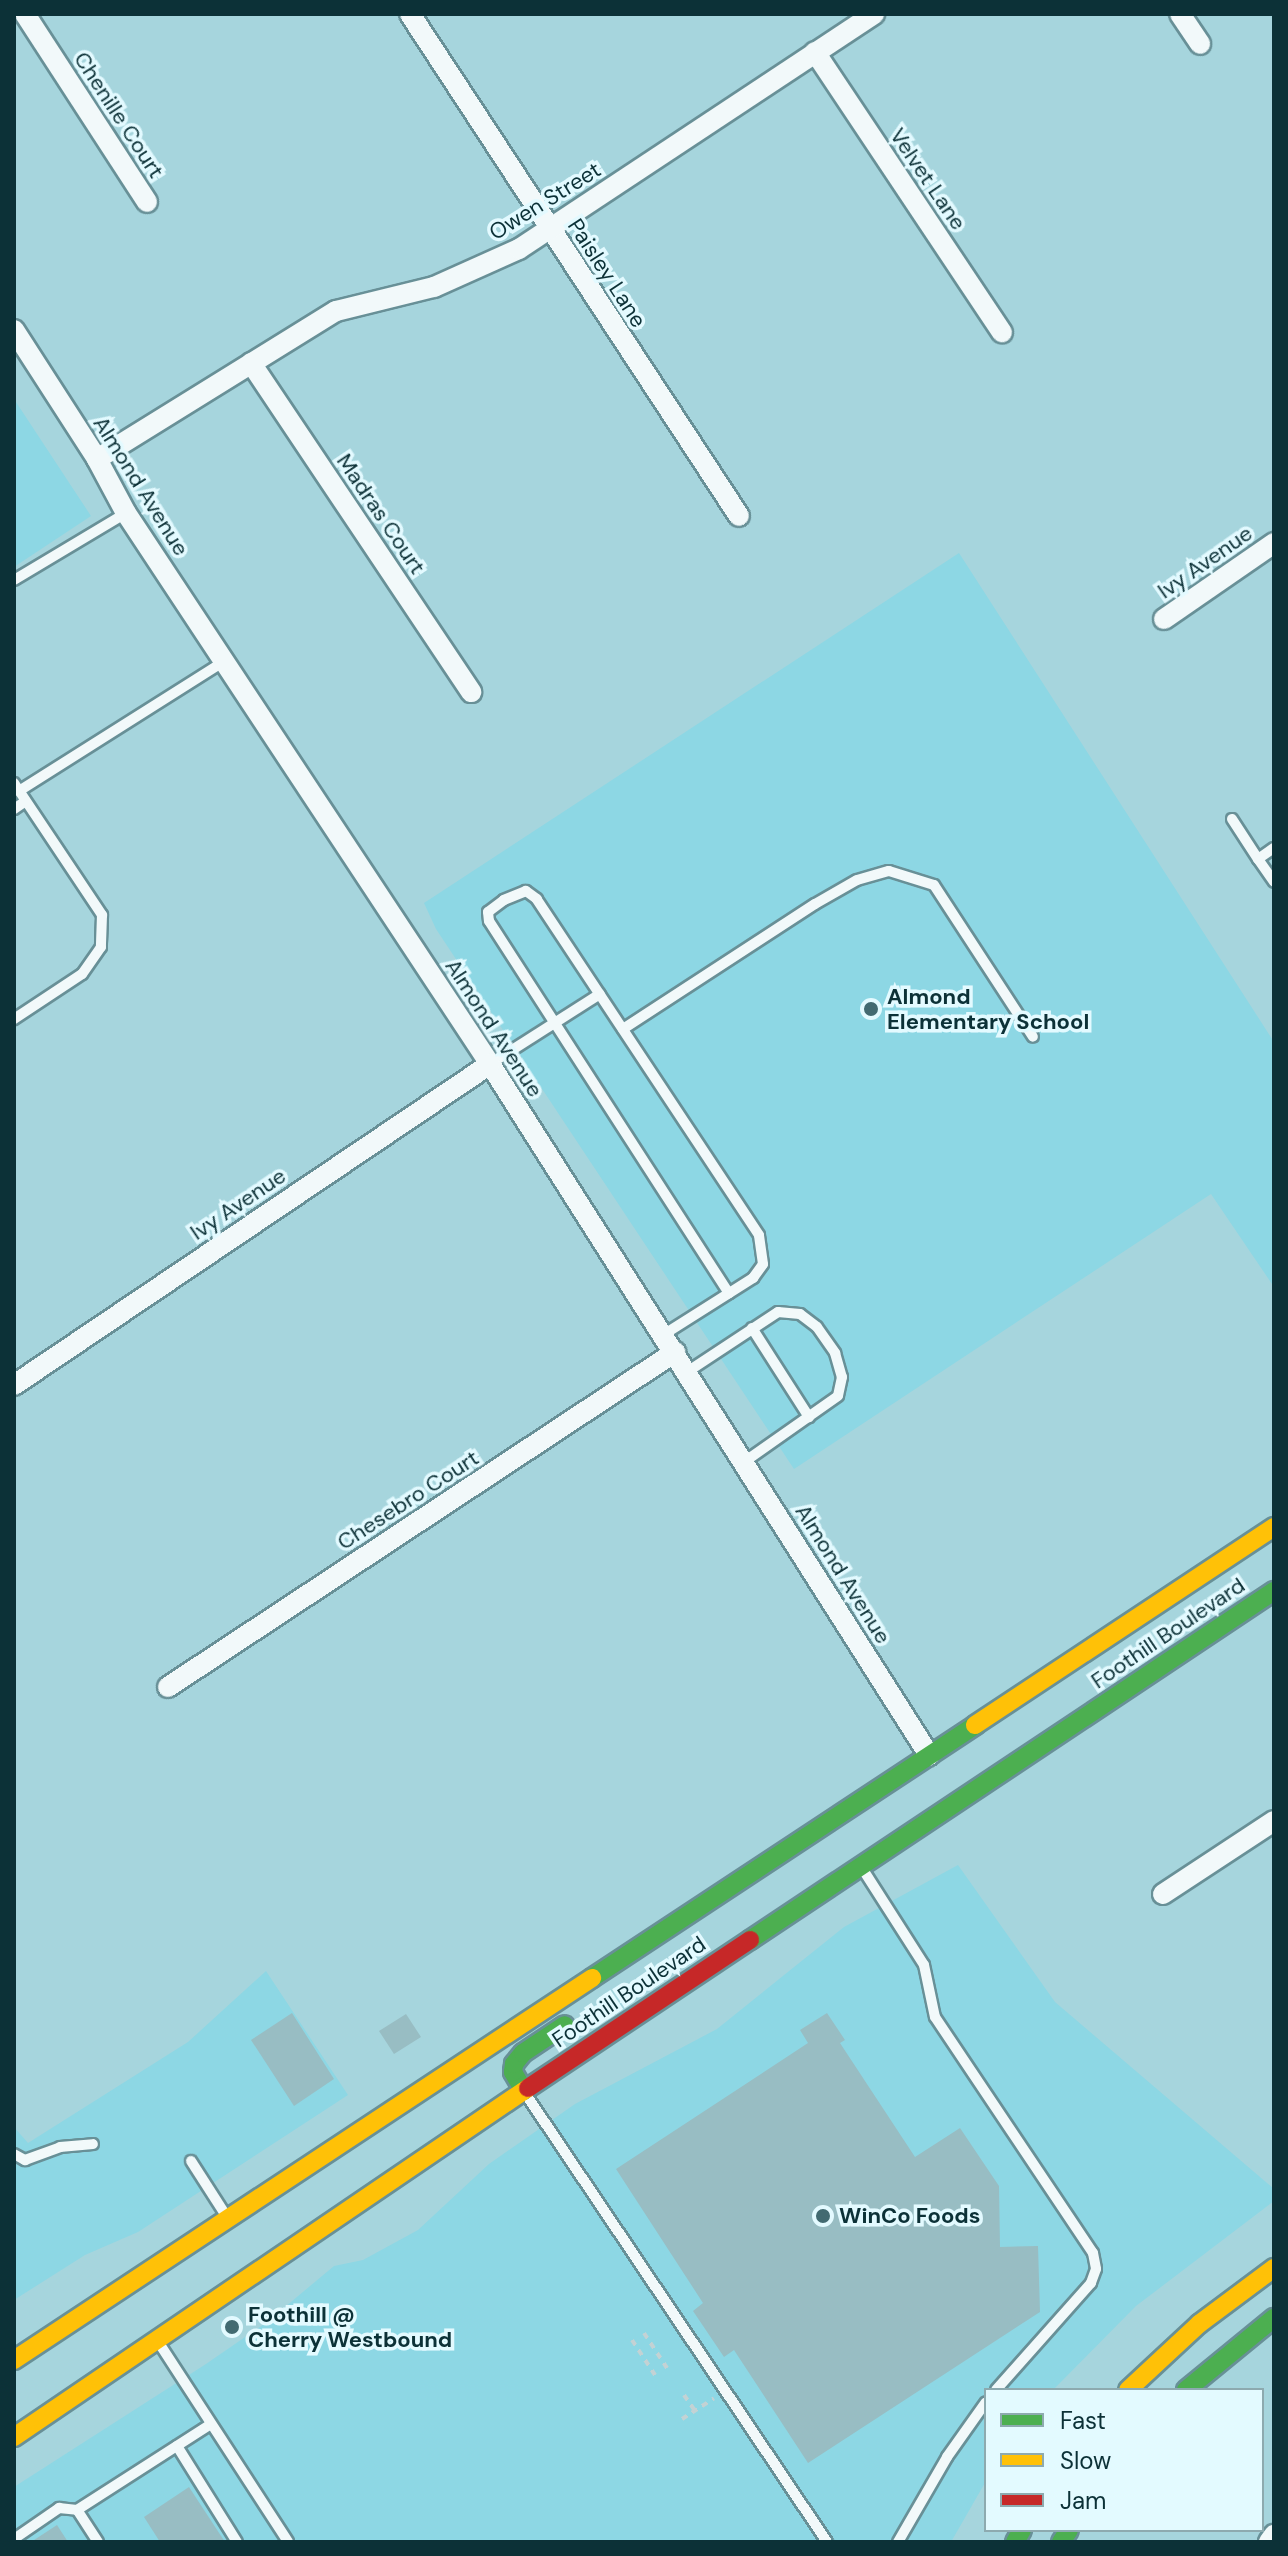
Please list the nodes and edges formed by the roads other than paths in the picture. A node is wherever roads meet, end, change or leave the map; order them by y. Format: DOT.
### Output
graph roads {
  1 [pos="25,14"];
  2 [pos="410,14"];
  3 [pos="874,14"];
  4 [pos="1180,14"];
  5 [pos="1200,44"];
  6 [pos="815,52"];
  7 [pos="147,202"];
  8 [pos="550,230"];
  9 [pos="14,330"];
  10 [pos="1002,332"];
  11 [pos="251,363"];
  12 [pos="97,459"];
  13 [pos="126,513"];
  14 [pos="739,516"];
  15 [pos="1274,543"];
  16 [pos="14,580"];
  17 [pos="1164,619"];
  18 [pos="225,661"];
  19 [pos="471,692"];
  20 [pos="17,787"];
  21 [pos="26,801"];
  22 [pos="14,809"];
  23 [pos="1232,819"];
  24 [pos="1274,848"];
  25 [pos="1258,859"];
  26 [pos="1274,882"];
  27 [pos="600,994"];
  28 [pos="14,1019"];
  29 [pos="555,1023"];
  30 [pos="623,1029"];
  31 [pos="1033,1037"];
  32 [pos="490,1064"];
  33 [pos="729,1293"];
  34 [pos="752,1328"];
  35 [pos="663,1335"];
  36 [pos="675,1352"];
  37 [pos="687,1372"];
  38 [pos="14,1385"];
  39 [pos="809,1417"];
  40 [pos="744,1462"];
  41 [pos="1274,1527"];
  42 [pos="1274,1591"];
  43 [pos="168,1687"];
  44 [pos="929,1755"];
  45 [pos="1274,1821"];
  46 [pos="861,1866"];
  47 [pos="1163,1894"];
  48 [pos="696,1912"];
  49 [pos="668,1950"];
  50 [pos="585,2012"];
  51 [pos="524,2091"];
  52 [pos="93,2144"];
  53 [pos="14,2154"];
  54 [pos="191,2161"];
  55 [pos="229,2219"];
  56 [pos="1274,2268"];
  57 [pos="1274,2318"];
  58 [pos="158,2341"];
  59 [pos="14,2360"];
  60 [pos="998,2388"];
  61 [pos="1130,2388"];
  62 [pos="1188,2388"];
  63 [pos="984,2405"];
  64 [pos="211,2424"];
  65 [pos="14,2437"];
  66 [pos="177,2446"];
  67 [pos="77,2510"];
  68 [pos="1274,2535"];
  69 [pos="14,2539"];
  70 [pos="98,2542"];
  71 [pos="237,2542"];
  72 [pos="288,2542"];
  73 [pos="827,2542"];
  74 [pos="898,2542"];
  75 [pos="1269,2542"];
  1 -- 7 [label="street, Chenille Court"];
  2 -- 8 [label="street, Paisley Lane"];
  3 -- 6 [label="street, Owen Street"];
  4 -- 5 [label="street"];
  6 -- 8 [label="street, Owen Street"];
  6 -- 10 [label="street, Velvet Lane"];
  8 -- 11 [label="street, Owen Street"];
  8 -- 14 [label="street, Paisley Lane"];
  9 -- 12 [label="street, Almond Avenue"];
  11 -- 12 [label="street, Owen Street"];
  11 -- 19 [label="street, Madras Court"];
  12 -- 13 [label="street, Almond Avenue"];
  13 -- 16 [label="lane"];
  13 -- 18 [label="street, Almond Avenue"];
  15 -- 17 [label="street, Ivy Avenue"];
  18 -- 20 [label="lane"];
  18 -- 32 [label="street, Almond Avenue"];
  20 -- 21 [label="lane"];
  21 -- 22 [label="lane"];
  21 -- 28 [label="lane"];
  23 -- 25 [label="lane"];
  24 -- 25 [label="lane"];
  25 -- 26 [label="lane"];
  27 -- 29 [label="lane"];
  27 -- 29 [label="lane"];
  27 -- 30 [label="lane"];
  29 -- 32 [label="lane"];
  29 -- 33 [label="lane"];
  30 -- 31 [label="lane"];
  30 -- 33 [label="lane"];
  32 -- 35 [label="street, Almond Avenue"];
  32 -- 38 [label="street, Ivy Avenue"];
  33 -- 35 [label="lane"];
  34 -- 37 [label="lane"];
  34 -- 39 [label="lane"];
  34 -- 39 [label="lane"];
  35 -- 36 [label="street, Almond Avenue"];
  36 -- 37 [label="street, Almond Avenue"];
  36 -- 43 [label="street, Chesebro Court"];
  37 -- 40 [label="street, Almond Avenue"];
  39 -- 40 [label="lane"];
  40 -- 44 [label="street, Almond Avenue"];
  41 -- 44 [label="main road, Foothill Boulevard"];
  42 -- 46 [label="main road, Foothill Boulevard"];
  44 -- 48 [label="main road, Foothill Boulevard"];
  45 -- 47 [label="street"];
  46 -- 51 [label="main road, Foothill Boulevard"];
  46 -- 60 [label="lane"];
  48 -- 49 [label="main road"];
  48 -- 55 [label="main road, Foothill Boulevard"];
  50 -- 51 [label="main road"];
  51 -- 58 [label="main road, Foothill Boulevard"];
  51 -- 73 [label="lane"];
  52 -- 53 [label="lane"];
  54 -- 55 [label="lane"];
  55 -- 59 [label="main road, Foothill Boulevard"];
  56 -- 61 [label="main road"];
  57 -- 62 [label="main road"];
  58 -- 64 [label="lane"];
  58 -- 65 [label="main road, Foothill Boulevard"];
  63 -- 74 [label="lane"];
  64 -- 66 [label="lane"];
  64 -- 72 [label="lane"];
  66 -- 67 [label="lane"];
  66 -- 71 [label="lane"];
  67 -- 69 [label="lane"];
  67 -- 70 [label="lane"];
  68 -- 75 [label="street"];
}
